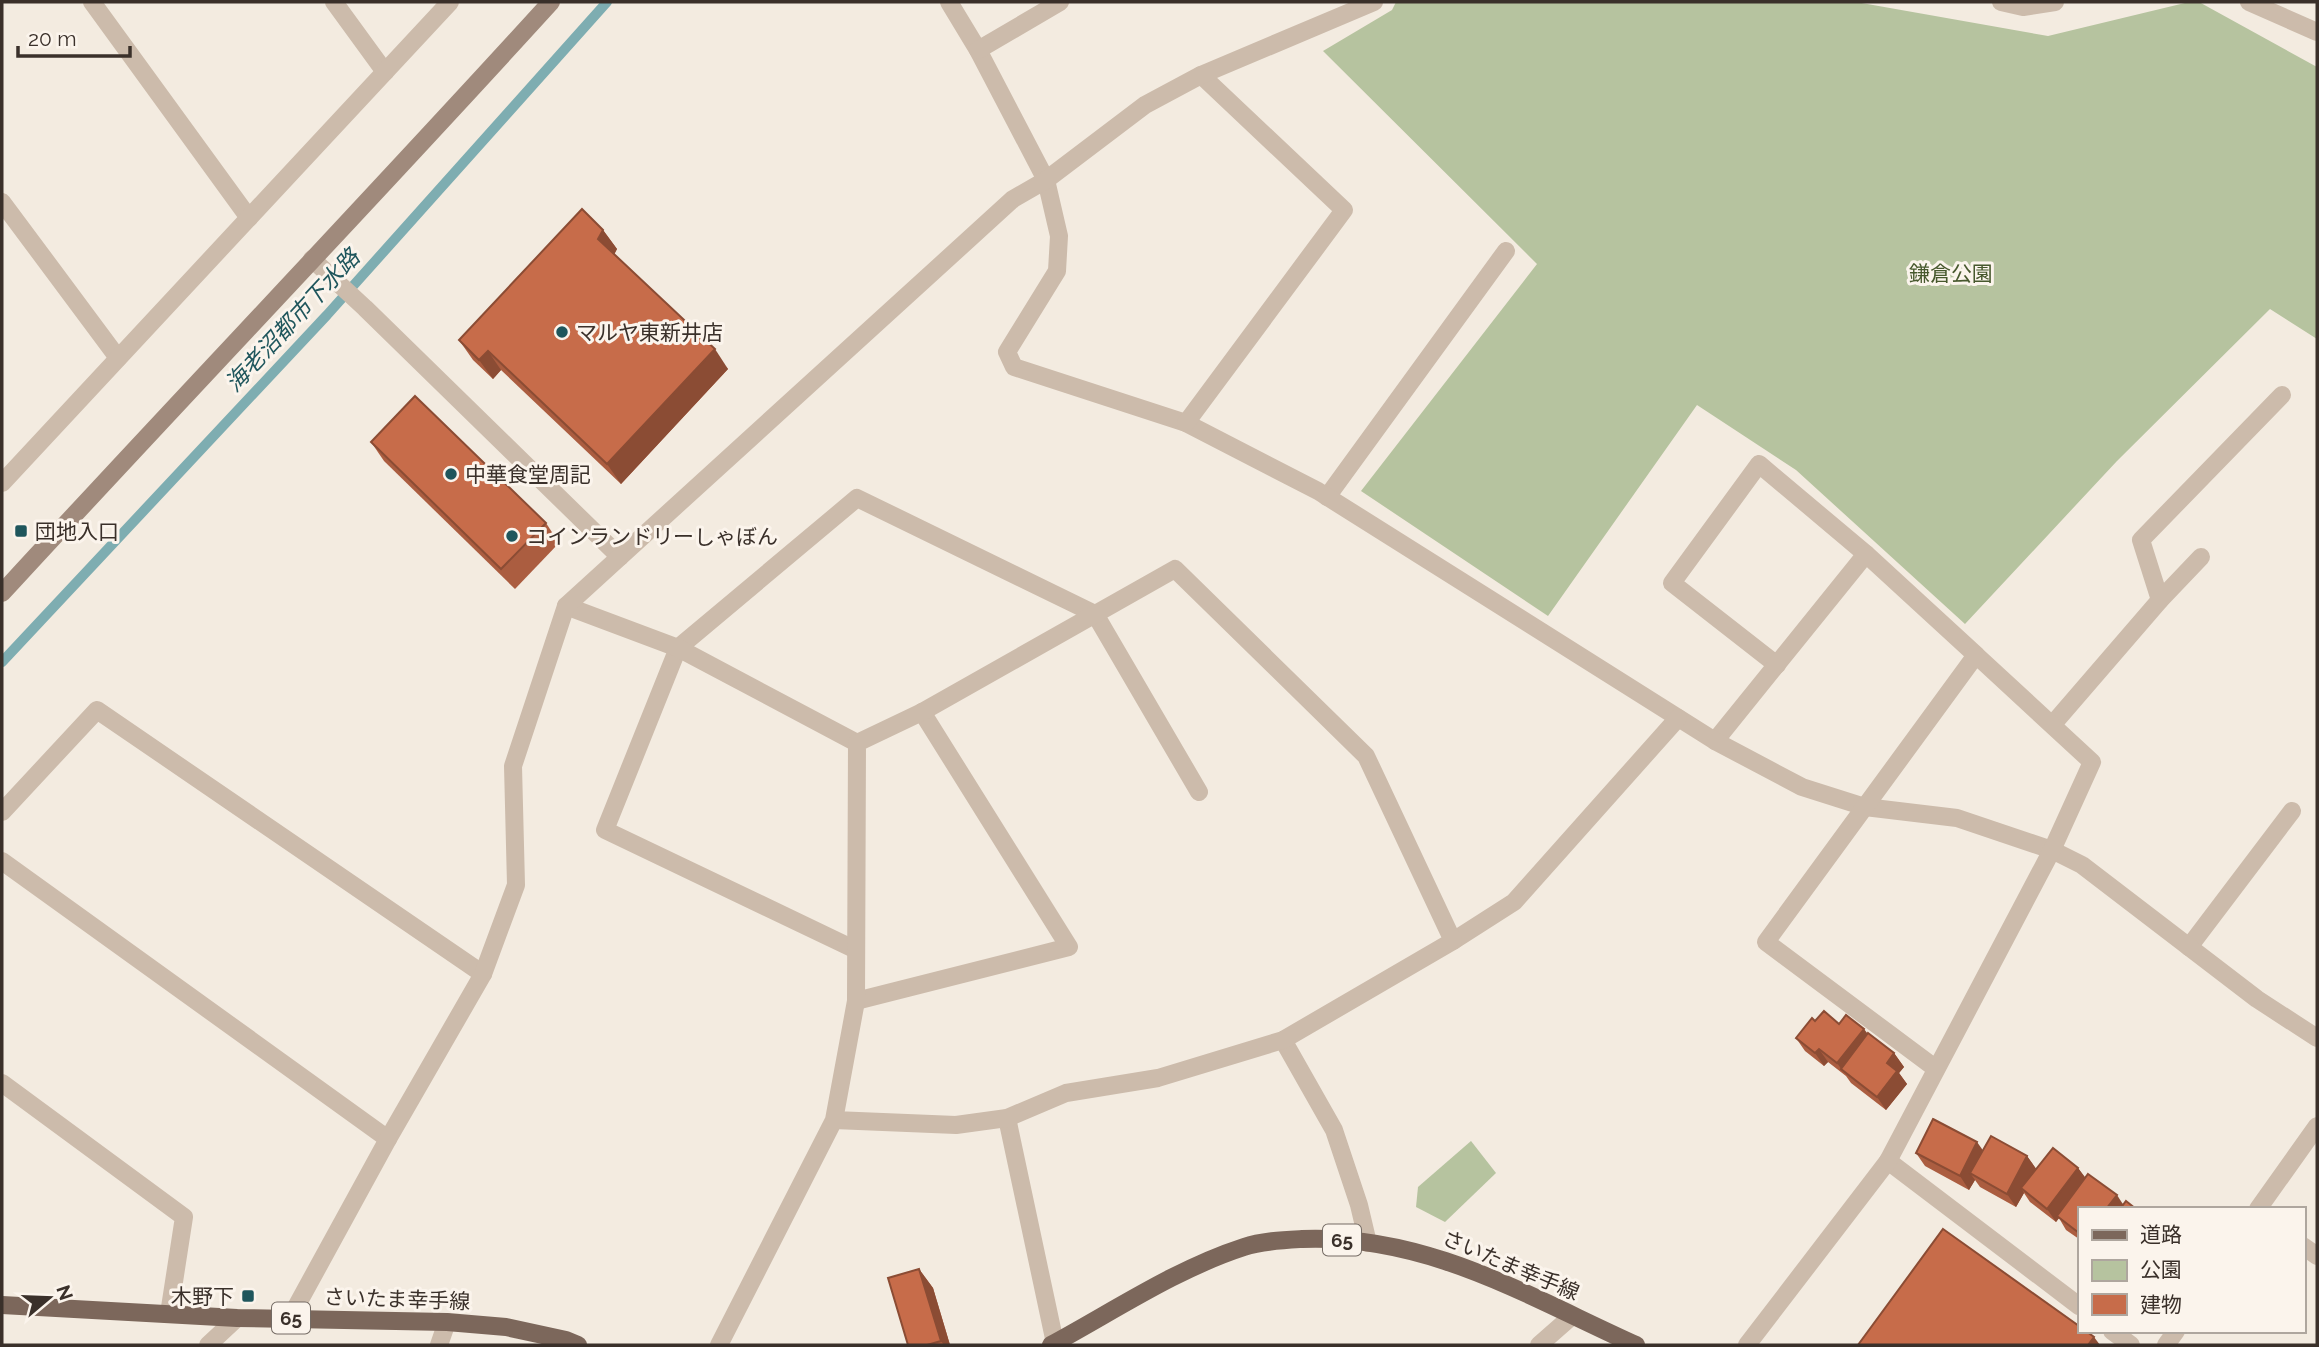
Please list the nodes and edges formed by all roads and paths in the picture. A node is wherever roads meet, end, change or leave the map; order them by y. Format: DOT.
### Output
graph roads {
  1 [pos="92,2"];
  2 [pos="334,2"];
  3 [pos="450,2"];
  4 [pos="551,2"];
  5 [pos="949,2"];
  6 [pos="1060,2"];
  7 [pos="1374,2"];
  8 [pos="2001,2"];
  9 [pos="2055,2"];
  10 [pos="2249,2"];
  11 [pos="2317,32"];
  12 [pos="978,50"];
  13 [pos="385,72"];
  14 [pos="1201,75"];
  15 [pos="1045,180"];
  16 [pos="2,202"];
  17 [pos="248,218"];
  18 [pos="1506,251"];
  19 [pos="312,260"];
  20 [pos="118,358"];
  21 [pos="2282,394"];
  22 [pos="1186,422"];
  23 [pos="2,483"];
  24 [pos="1327,497"];
  25 [pos="1866,554"];
  26 [pos="620,557"];
  27 [pos="2201,557"];
  28 [pos="2,593"];
  29 [pos="2160,600"];
  30 [pos="566,606"];
  31 [pos="1095,614"];
  32 [pos="678,648"];
  33 [pos="1976,655"];
  34 [pos="1777,665"];
  35 [pos="922,712"];
  36 [pos="1678,718"];
  37 [pos="2053,724"];
  38 [pos="1715,741"];
  39 [pos="857,743"];
  40 [pos="1199,792"];
  41 [pos="1865,807"];
  42 [pos="2292,811"];
  43 [pos="2,812"];
  44 [pos="2052,850"];
  45 [pos="2,861"];
  46 [pos="1453,941"];
  47 [pos="2189,947"];
  48 [pos="856,950"];
  49 [pos="483,974"];
  50 [pos="856,1001"];
  51 [pos="2317,1038"];
  52 [pos="1283,1040"];
  53 [pos="1935,1068"];
  54 [pos="2,1083"];
  55 [pos="1007,1118"];
  56 [pos="834,1120"];
  57 [pos="2317,1126"];
  58 [pos="388,1139"];
  59 [pos="1888,1161"];
  60 [pos="2259,1207"];
  61 [pos="1368,1242"];
  62 [pos="2,1305"];
  63 [pos="2078,1305"];
  64 [pos="169,1314"];
  65 [pos="1572,1316"];
  66 [pos="237,1318"];
  67 [pos="290,1318"];
  68 [pos="447,1322"];
  69 [pos="2115,1333"];
  70 [pos="1053,1344"];
  71 [pos="208,1345"];
  72 [pos="439,1345"];
  73 [pos="578,1345"];
  74 [pos="719,1345"];
  75 [pos="1539,1345"];
  76 [pos="1636,1345"];
  77 [pos="1747,1345"];
  78 [pos="2131,1345"];
  1 -- 17 [label="street"];
  2 -- 13 [label="street"];
  3 -- 13 [label="street"];
  4 -- 19 [label="street"];
  5 -- 12 [label="street"];
  6 -- 12 [label="street"];
  7 -- 14 [label="street"];
  8 -- 9 [label="street"];
  10 -- 11 [label="street"];
  12 -- 15 [label="street"];
  13 -- 17 [label="street"];
  14 -- 15 [label="street"];
  14 -- 22 [label="street"];
  15 -- 22 [label="street"];
  15 -- 26 [label="street"];
  16 -- 20 [label="street"];
  17 -- 20 [label="street"];
  18 -- 24 [label="street"];
  19 -- 26 [label="street"];
  19 -- 28 [label="street"];
  20 -- 23 [label="street"];
  21 -- 29 [label="street"];
  22 -- 24 [label="street"];
  24 -- 36 [label="street"];
  25 -- 33 [label="street"];
  25 -- 34 [label="street"];
  25 -- 34 [label="street"];
  26 -- 30 [label="street"];
  27 -- 29 [label="street"];
  29 -- 37 [label="street"];
  30 -- 32 [label="street"];
  30 -- 49 [label="street"];
  31 -- 32 [label="street"];
  31 -- 35 [label="street"];
  31 -- 40 [label="street"];
  31 -- 46 [label="street"];
  32 -- 39 [label="street"];
  32 -- 48 [label="street"];
  33 -- 37 [label="street"];
  33 -- 41 [label="street"];
  34 -- 38 [label="street"];
  35 -- 39 [label="street"];
  35 -- 50 [label="street"];
  36 -- 38 [label="street"];
  36 -- 46 [label="street"];
  37 -- 44 [label="street"];
  38 -- 41 [label="street"];
  39 -- 48 [label="street"];
  41 -- 44 [label="street"];
  41 -- 53 [label="street"];
  42 -- 47 [label="street"];
  43 -- 49 [label="street"];
  44 -- 47 [label="street"];
  44 -- 53 [label="street"];
  45 -- 58 [label="street"];
  46 -- 52 [label="street"];
  47 -- 51 [label="street"];
  48 -- 50 [label="street"];
  49 -- 58 [label="street"];
  50 -- 56 [label="street"];
  52 -- 55 [label="street"];
  52 -- 61 [label="street"];
  53 -- 59 [label="street"];
  54 -- 64 [label="street"];
  55 -- 56 [label="street"];
  55 -- 70 [label="street"];
  56 -- 74 [label="street"];
  57 -- 60 [label="street"];
  58 -- 67 [label="street"];
  59 -- 63 [label="street"];
  59 -- 77 [label="street"];
  61 -- 65 [label="main road, さいたま幸手線 / 65"];
  61 -- 70 [label="main road, さいたま幸手線 / 65"];
  62 -- 64 [label="main road, さいたま幸手線 / 65"];
  64 -- 66 [label="main road, さいたま幸手線 / 65"];
  65 -- 75 [label="street"];
  65 -- 76 [label="main road, さいたま幸手線 / 65"];
  66 -- 67 [label="main road, さいたま幸手線 / 65"];
  66 -- 71 [label="street"];
  67 -- 68 [label="main road, さいたま幸手線 / 65"];
  68 -- 72 [label="street"];
  68 -- 73 [label="main road, さいたま幸手線 / 65"];
  69 -- 78 [label="street"];
}
